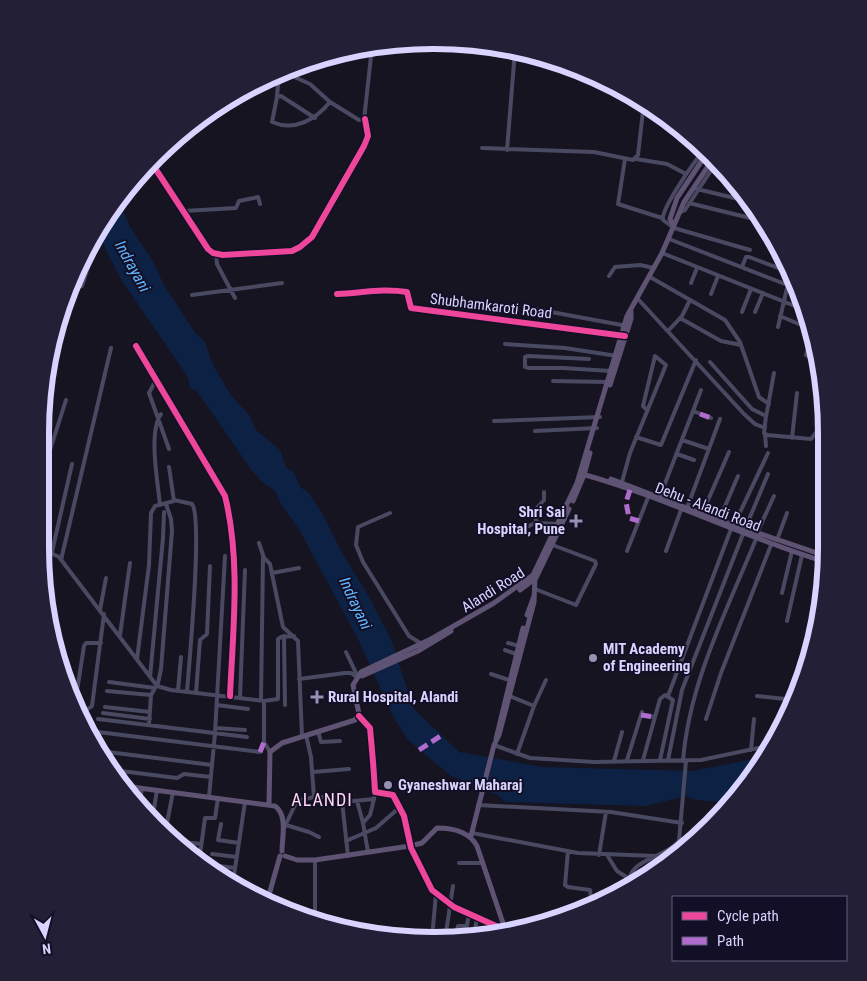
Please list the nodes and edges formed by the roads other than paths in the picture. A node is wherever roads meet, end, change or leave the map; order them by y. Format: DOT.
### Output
graph roads {
  1 [pos="371,54"];
  2 [pos="514,57"];
  3 [pos="292,76"];
  4 [pos="280,81"];
  5 [pos="277,96"];
  6 [pos="330,102"];
  7 [pos="643,111"];
  8 [pos="315,118"];
  9 [pos="365,119"];
  10 [pos="482,148"];
  11 [pos="507,150"];
  12 [pos="700,156"];
  13 [pos="625,159"];
  14 [pos="636,159"];
  15 [pos="704,159"];
  16 [pos="709,164"];
  17 [pos="155,168"];
  18 [pos="712,168"];
  19 [pos="686,174"];
  20 [pos="697,189"];
  21 [pos="739,199"];
  22 [pos="689,203"];
  23 [pos="260,204"];
  24 [pos="183,211"];
  25 [pos="680,213"];
  26 [pos="662,218"];
  27 [pos="752,219"];
  28 [pos="674,228"];
  29 [pos="668,239"];
  30 [pos="750,250"];
  31 [pos="662,253"];
  32 [pos="216,254"];
  33 [pos="91,258"];
  34 [pos="742,267"];
  35 [pos="654,268"];
  36 [pos="697,268"];
  37 [pos="781,268"];
  38 [pos="609,276"];
  39 [pos="718,276"];
  40 [pos="650,277"];
  41 [pos="786,281"];
  42 [pos="282,282"];
  43 [pos="691,283"];
  44 [pos="78,287"];
  45 [pos="230,289"];
  46 [pos="751,289"];
  47 [pos="790,289"];
  48 [pos="763,293"];
  49 [pos="337,294"];
  50 [pos="710,294"];
  51 [pos="192,295"];
  52 [pos="235,298"];
  53 [pos="638,299"];
  54 [pos="690,300"];
  55 [pos="783,301"];
  56 [pos="797,307"];
  57 [pos="536,309"];
  58 [pos="742,312"];
  59 [pos="756,312"];
  60 [pos="780,316"];
  61 [pos="680,318"];
  62 [pos="626,326"];
  63 [pos="803,326"];
  64 [pos="778,327"];
  65 [pos="669,330"];
  66 [pos="623,336"];
  67 [pos="506,344"];
  68 [pos="136,346"];
  69 [pos="741,346"];
  70 [pos="808,347"];
  71 [pos="111,348"];
  72 [pos="616,356"];
  73 [pos="811,358"];
  74 [pos="589,359"];
  75 [pos="696,360"];
  76 [pos="710,362"];
  77 [pos="612,371"];
  78 [pos="774,372"];
  79 [pos="156,380"];
  80 [pos="553,381"];
  81 [pos="609,382"];
  82 [pos="701,390"];
  83 [pos="798,393"];
  84 [pos="66,400"];
  85 [pos="768,404"];
  86 [pos="648,410"];
  87 [pos="693,411"];
  88 [pos="161,414"];
  89 [pos="598,417"];
  90 [pos="766,417"];
  91 [pos="711,418"];
  92 [pos="158,419"];
  93 [pos="720,419"];
  94 [pos="494,421"];
  95 [pos="596,428"];
  96 [pos="765,428"];
  97 [pos="535,431"];
  98 [pos="818,431"];
  99 [pos="765,434"];
  100 [pos="636,437"];
  101 [pos="792,438"];
  102 [pos="682,440"];
  103 [pos="766,446"];
  104 [pos="169,449"];
  105 [pos="709,449"];
  106 [pos="729,452"];
  107 [pos="49,453"];
  108 [pos="768,453"];
  109 [pos="677,454"];
  110 [pos="694,460"];
  111 [pos="72,464"];
  112 [pos="169,467"];
  113 [pos="583,473"];
  114 [pos="768,474"];
  115 [pos="731,476"];
  116 [pos="622,482"];
  117 [pos="544,492"];
  118 [pos="649,495"];
  119 [pos="774,496"];
  120 [pos="659,499"];
  121 [pos="174,500"];
  122 [pos="166,504"];
  123 [pos="160,505"];
  124 [pos="684,509"];
  125 [pos="164,512"];
  126 [pos="390,513"];
  127 [pos="787,513"];
  128 [pos="701,515"];
  129 [pos="719,520"];
  130 [pos="537,522"];
  131 [pos="559,524"];
  132 [pos="529,526"];
  133 [pos="732,527"];
  134 [pos="744,531"];
  135 [pos="757,536"];
  136 [pos="777,540"];
  137 [pos="259,543"];
  138 [pos="551,544"];
  139 [pos="771,544"];
  140 [pos="627,551"];
  141 [pos="666,551"];
  142 [pos="792,551"];
  143 [pos="52,552"];
  144 [pos="818,553"];
  145 [pos="802,555"];
  146 [pos="225,556"];
  147 [pos="264,556"];
  148 [pos="818,559"];
  149 [pos="61,560"];
  150 [pos="130,563"];
  151 [pos="210,566"];
  152 [pos="299,568"];
  153 [pos="245,570"];
  154 [pos="272,573"];
  155 [pos="535,576"];
  156 [pos="106,578"];
  157 [pos="816,584"];
  158 [pos="535,589"];
  159 [pos="782,593"];
  160 [pos="100,610"];
  161 [pos="104,614"];
  162 [pos="787,621"];
  163 [pos="120,635"];
  164 [pos="284,636"];
  165 [pos="294,636"];
  166 [pos="808,636"];
  167 [pos="434,639"];
  168 [pos="100,643"];
  169 [pos="508,643"];
  170 [pos="422,644"];
  171 [pos="416,649"];
  172 [pos="505,650"];
  173 [pos="346,652"];
  174 [pos="518,652"];
  175 [pos="180,657"];
  176 [pos="137,659"];
  177 [pos="491,674"];
  178 [pos="361,675"];
  179 [pos="150,677"];
  180 [pos="299,679"];
  181 [pos="546,680"];
  182 [pos="109,682"];
  183 [pos="510,682"];
  184 [pos="156,687"];
  185 [pos="107,691"];
  186 [pos="178,691"];
  187 [pos="77,692"];
  188 [pos="186,692"];
  189 [pos="196,693"];
  190 [pos="507,694"];
  191 [pos="151,695"];
  192 [pos="218,695"];
  193 [pos="230,696"];
  194 [pos="668,696"];
  195 [pos="757,696"];
  196 [pos="240,697"];
  197 [pos="787,699"];
  198 [pos="263,700"];
  199 [pos="217,705"];
  200 [pos="285,706"];
  201 [pos="534,706"];
  202 [pos="105,707"];
  203 [pos="84,708"];
  204 [pos="248,708"];
  205 [pos="150,712"];
  206 [pos="103,713"];
  207 [pos="359,716"];
  208 [pos="654,717"];
  209 [pos="150,718"];
  210 [pos="706,719"];
  211 [pos="754,719"];
  212 [pos="98,720"];
  213 [pos="149,725"];
  214 [pos="245,730"];
  215 [pos="215,731"];
  216 [pos="318,731"];
  217 [pos="98,732"];
  218 [pos="622,732"];
  219 [pos="304,735"];
  220 [pos="247,737"];
  221 [pos="264,742"];
  222 [pos="340,742"];
  223 [pos="214,747"];
  224 [pos="493,747"];
  225 [pos="762,747"];
  226 [pos="751,750"];
  227 [pos="108,752"];
  228 [pos="270,752"];
  229 [pos="517,754"];
  230 [pos="628,760"];
  231 [pos="643,760"];
  232 [pos="660,760"];
  233 [pos="668,760"];
  234 [pos="614,761"];
  235 [pos="685,762"];
  236 [pos="212,765"];
  237 [pos="349,769"];
  238 [pos="121,771"];
  239 [pos="313,772"];
  240 [pos="211,777"];
  241 [pos="133,788"];
  242 [pos="142,788"];
  243 [pos="157,790"];
  244 [pos="173,792"];
  245 [pos="375,792"];
  246 [pos="314,796"];
  247 [pos="141,797"];
  248 [pos="209,797"];
  249 [pos="218,798"];
  250 [pos="374,799"];
  251 [pos="342,801"];
  252 [pos="357,801"];
  253 [pos="245,802"];
  254 [pos="479,803"];
  255 [pos="269,804"];
  256 [pos="400,807"];
  257 [pos="154,812"];
  258 [pos="606,812"];
  259 [pos="682,822"];
  260 [pos="363,823"];
  261 [pos="221,824"];
  262 [pos="167,825"];
  263 [pos="285,827"];
  264 [pos="364,834"];
  265 [pos="471,835"];
  266 [pos="319,837"];
  267 [pos="346,840"];
  268 [pos="679,841"];
  269 [pos="186,842"];
  270 [pos="239,843"];
  271 [pos="201,844"];
  272 [pos="410,846"];
  273 [pos="568,851"];
  274 [pos="368,852"];
  275 [pos="199,853"];
  276 [pos="212,854"];
  277 [pos="282,854"];
  278 [pos="599,855"];
  279 [pos="607,855"];
  280 [pos="348,856"];
  281 [pos="656,856"];
  282 [pos="237,857"];
  283 [pos="315,860"];
  284 [pos="459,863"];
  285 [pos="483,863"];
  286 [pos="217,865"];
  287 [pos="235,868"];
  288 [pos="234,876"];
  289 [pos="628,878"];
  290 [pos="453,886"];
  291 [pos="436,894"];
  292 [pos="270,896"];
  293 [pos="591,899"];
  294 [pos="450,904"];
  295 [pos="314,913"];
  296 [pos="469,915"];
  297 [pos="476,919"];
  298 [pos="467,926"];
  299 [pos="504,926"];
  300 [pos="496,927"];
  301 [pos="466,930"];
  302 [pos="474,930"];
  303 [pos="457,931"];
  304 [pos="433,932"];
  305 [pos="446,932"];
  1 -- 9 [label="street"];
  2 -- 11 [label="street"];
  3 -- 6 [label="street"];
  4 -- 5 [label="street"];
  5 -- 8 [label="street"];
  5 -- 8 [label="street"];
  6 -- 8 [label="street"];
  6 -- 9 [label="street"];
  7 -- 14 [label="street"];
  9 -- 32 [label="street"];
  10 -- 11 [label="street"];
  11 -- 13 [label="street"];
  12 -- 19 [label="street"];
  13 -- 14 [label="street"];
  13 -- 26 [label="street"];
  14 -- 19 [label="street"];
  15 -- 28 [label="main road"];
  16 -- 25 [label="main road"];
  17 -- 24 [label="street"];
  18 -- 20 [label="street"];
  19 -- 26 [label="street"];
  20 -- 21 [label="street"];
  20 -- 22 [label="street"];
  22 -- 25 [label="street"];
  22 -- 27 [label="street"];
  23 -- 24 [label="street"];
  24 -- 32 [label="street"];
  25 -- 28 [label="main road"];
  26 -- 28 [label="street"];
  28 -- 29 [label="main road"];
  28 -- 30 [label="street"];
  29 -- 31 [label="main road"];
  29 -- 34 [label="street"];
  31 -- 35 [label="main road"];
  31 -- 36 [label="street"];
  32 -- 45 [label="street"];
  33 -- 44 [label="street"];
  34 -- 37 [label="street"];
  34 -- 41 [label="street"];
  35 -- 38 [label="street"];
  35 -- 40 [label="main road"];
  36 -- 39 [label="street"];
  36 -- 43 [label="street"];
  39 -- 46 [label="street"];
  39 -- 50 [label="street"];
  40 -- 53 [label="main road"];
  40 -- 54 [label="street"];
  42 -- 45 [label="street"];
  45 -- 51 [label="street"];
  45 -- 52 [label="street"];
  46 -- 48 [label="street"];
  46 -- 58 [label="street"];
  47 -- 55 [label="street"];
  48 -- 55 [label="street"];
  48 -- 59 [label="street"];
  49 -- 66 [label="street, Shubhamkaroti Road"];
  53 -- 62 [label="main road"];
  53 -- 65 [label="street"];
  54 -- 61 [label="street"];
  54 -- 69 [label="street"];
  55 -- 56 [label="street"];
  55 -- 60 [label="street"];
  57 -- 62 [label="street"];
  60 -- 63 [label="street"];
  60 -- 64 [label="street"];
  61 -- 65 [label="street"];
  61 -- 69 [label="street"];
  62 -- 66 [label="main road"];
  65 -- 75 [label="street"];
  66 -- 72 [label="main road"];
  67 -- 72 [label="street"];
  68 -- 79 [label="street"];
  69 -- 85 [label="street"];
  70 -- 73 [label="street"];
  71 -- 149 [label="street"];
  72 -- 77 [label="main road"];
  74 -- 77 [label="street"];
  75 -- 96 [label="street"];
  75 -- 100 [label="street"];
  76 -- 90 [label="street"];
  77 -- 81 [label="main road"];
  78 -- 85 [label="street"];
  79 -- 92 [label="street"];
  79 -- 193 [label="street"];
  80 -- 81 [label="street"];
  81 -- 89 [label="main road"];
  82 -- 87 [label="street"];
  83 -- 101 [label="street"];
  84 -- 107 [label="street"];
  85 -- 90 [label="street"];
  86 -- 86 [label="street"];
  86 -- 100 [label="street"];
  87 -- 91 [label="street"];
  87 -- 102 [label="street"];
  88 -- 92 [label="street"];
  89 -- 94 [label="street"];
  89 -- 95 [label="main road"];
  90 -- 96 [label="street"];
  92 -- 104 [label="street"];
  92 -- 123 [label="street"];
  93 -- 105 [label="street"];
  95 -- 97 [label="street"];
  95 -- 113 [label="main road"];
  96 -- 99 [label="street"];
  98 -- 101 [label="street"];
  99 -- 101 [label="street"];
  99 -- 103 [label="street"];
  100 -- 116 [label="street"];
  102 -- 105 [label="street"];
  102 -- 109 [label="street"];
  105 -- 124 [label="street"];
  106 -- 128 [label="street"];
  108 -- 133 [label="street"];
  109 -- 110 [label="street"];
  109 -- 120 [label="street"];
  111 -- 143 [label="street"];
  112 -- 121 [label="street"];
  113 -- 116 [label="main road, Dehu - Alandi Road"];
  113 -- 118 [label="main road, Dehu - Alandi Road"];
  113 -- 131 [label="main road"];
  113 -- 138 [label="main road, Alandi Road"];
  114 -- 134 [label="street"];
  115 -- 129 [label="street"];
  116 -- 118 [label="main road, Dehu - Alandi Road"];
  117 -- 130 [label="street"];
  118 -- 120 [label="main road, Dehu - Alandi Road"];
  118 -- 140 [label="street"];
  119 -- 135 [label="street"];
  120 -- 124 [label="main road, Dehu - Alandi Road"];
  121 -- 122 [label="street"];
  121 -- 188 [label="street"];
  122 -- 123 [label="street"];
  122 -- 184 [label="street"];
  123 -- 176 [label="street"];
  124 -- 128 [label="main road, Dehu - Alandi Road"];
  124 -- 141 [label="street"];
  125 -- 179 [label="street"];
  126 -- 170 [label="street"];
  127 -- 136 [label="street"];
  128 -- 129 [label="main road, Dehu - Alandi Road"];
  128 -- 133 [label="main road, Dehu - Alandi Road"];
  129 -- 133 [label="main road, Dehu - Alandi Road"];
  130 -- 131 [label="street"];
  130 -- 132 [label="street"];
  131 -- 138 [label="main road"];
  133 -- 134 [label="main road, Dehu - Alandi Road"];
  133 -- 194 [label="street"];
  134 -- 135 [label="main road, Dehu - Alandi Road"];
  134 -- 233 [label="street"];
  135 -- 136 [label="main road, Dehu - Alandi Road"];
  135 -- 139 [label="main road, Dehu - Alandi Road"];
  135 -- 235 [label="street"];
  136 -- 144 [label="main road, Dehu - Alandi Road"];
  137 -- 147 [label="street"];
  138 -- 155 [label="main road, Alandi Road"];
  138 -- 155 [label="main road, Alandi Road"];
  138 -- 158 [label="street"];
  139 -- 142 [label="main road, Dehu - Alandi Road"];
  139 -- 210 [label="street"];
  142 -- 145 [label="main road, Dehu - Alandi Road"];
  142 -- 159 [label="street"];
  143 -- 149 [label="street"];
  145 -- 148 [label="main road, Dehu - Alandi Road"];
  145 -- 162 [label="street"];
  146 -- 192 [label="street"];
  147 -- 154 [label="street"];
  147 -- 198 [label="street"];
  149 -- 160 [label="street"];
  150 -- 163 [label="street"];
  151 -- 189 [label="street"];
  152 -- 154 [label="street"];
  153 -- 196 [label="street"];
  154 -- 165 [label="street"];
  155 -- 158 [label="main road"];
  155 -- 167 [label="main road, Alandi Road"];
  156 -- 160 [label="street"];
  157 -- 166 [label="street"];
  158 -- 174 [label="main road"];
  160 -- 161 [label="street"];
  161 -- 163 [label="street"];
  161 -- 168 [label="street"];
  163 -- 176 [label="street"];
  164 -- 165 [label="street"];
  164 -- 198 [label="street"];
  164 -- 200 [label="street"];
  165 -- 180 [label="street"];
  167 -- 170 [label="main road, Alandi Road"];
  167 -- 171 [label="main road, Alandi Road"];
  168 -- 187 [label="street"];
  168 -- 203 [label="street"];
  169 -- 174 [label="street"];
  170 -- 171 [label="main road, Alandi Road"];
  171 -- 178 [label="main road, Alandi Road"];
  172 -- 174 [label="street"];
  173 -- 178 [label="street"];
  174 -- 183 [label="main road"];
  175 -- 186 [label="street"];
  176 -- 179 [label="street"];
  177 -- 183 [label="street"];
  178 -- 180 [label="street"];
  178 -- 207 [label="main road"];
  179 -- 184 [label="street"];
  180 -- 219 [label="street"];
  181 -- 201 [label="street"];
  182 -- 184 [label="street"];
  183 -- 190 [label="main road"];
  184 -- 186 [label="street"];
  184 -- 191 [label="street"];
  185 -- 191 [label="street"];
  186 -- 188 [label="street"];
  188 -- 189 [label="street"];
  189 -- 192 [label="street"];
  190 -- 201 [label="street"];
  190 -- 224 [label="main road"];
  191 -- 205 [label="street"];
  192 -- 193 [label="street"];
  192 -- 199 [label="street"];
  193 -- 196 [label="street"];
  194 -- 208 [label="street"];
  194 -- 232 [label="street"];
  195 -- 197 [label="street"];
  196 -- 198 [label="street"];
  198 -- 221 [label="street"];
  199 -- 204 [label="street"];
  199 -- 215 [label="street"];
  201 -- 229 [label="street"];
  202 -- 205 [label="street"];
  205 -- 209 [label="street"];
  206 -- 209 [label="street"];
  207 -- 216 [label="main road"];
  207 -- 245 [label="street"];
  208 -- 230 [label="street"];
  208 -- 231 [label="street"];
  209 -- 213 [label="street"];
  211 -- 226 [label="street"];
  212 -- 213 [label="street"];
  213 -- 215 [label="street"];
  214 -- 215 [label="street"];
  215 -- 220 [label="street"];
  215 -- 223 [label="street"];
  216 -- 219 [label="main road"];
  216 -- 222 [label="street"];
  217 -- 223 [label="street"];
  218 -- 234 [label="street"];
  219 -- 228 [label="main road"];
  219 -- 239 [label="street"];
  221 -- 223 [label="street"];
  221 -- 228 [label="street"];
  223 -- 236 [label="street"];
  224 -- 229 [label="street"];
  224 -- 254 [label="main road"];
  225 -- 226 [label="street"];
  226 -- 235 [label="street"];
  227 -- 236 [label="street"];
  228 -- 255 [label="main road"];
  229 -- 234 [label="street"];
  230 -- 231 [label="street"];
  230 -- 234 [label="street"];
  231 -- 232 [label="street"];
  232 -- 233 [label="street"];
  233 -- 235 [label="street"];
  235 -- 259 [label="street"];
  236 -- 240 [label="street"];
  237 -- 239 [label="street"];
  238 -- 240 [label="street"];
  239 -- 246 [label="street"];
  240 -- 248 [label="street"];
  241 -- 242 [label="main road"];
  242 -- 243 [label="main road"];
  242 -- 247 [label="street"];
  243 -- 244 [label="main road"];
  243 -- 257 [label="street"];
  244 -- 248 [label="main road"];
  244 -- 262 [label="street"];
  245 -- 250 [label="street"];
  245 -- 256 [label="street"];
  246 -- 251 [label="street"];
  246 -- 263 [label="street"];
  248 -- 249 [label="main road"];
  249 -- 253 [label="main road"];
  249 -- 271 [label="street"];
  250 -- 252 [label="street"];
  250 -- 260 [label="street"];
  251 -- 252 [label="street"];
  251 -- 267 [label="street"];
  252 -- 260 [label="street"];
  253 -- 255 [label="main road"];
  253 -- 270 [label="street"];
  254 -- 258 [label="street"];
  254 -- 265 [label="main road"];
  255 -- 263 [label="main road"];
  256 -- 264 [label="street"];
  256 -- 272 [label="street"];
  258 -- 259 [label="street"];
  258 -- 278 [label="street"];
  259 -- 268 [label="street"];
  260 -- 264 [label="street"];
  261 -- 270 [label="street"];
  263 -- 266 [label="street"];
  263 -- 277 [label="main road"];
  264 -- 267 [label="street"];
  264 -- 274 [label="street"];
  265 -- 272 [label="main road"];
  265 -- 273 [label="street"];
  265 -- 285 [label="main road"];
  267 -- 280 [label="street"];
  268 -- 281 [label="street"];
  269 -- 271 [label="street"];
  270 -- 282 [label="street"];
  271 -- 275 [label="street"];
  272 -- 274 [label="main road"];
  272 -- 291 [label="street"];
  273 -- 278 [label="street"];
  273 -- 293 [label="street"];
  274 -- 280 [label="main road"];
  276 -- 282 [label="street"];
  277 -- 283 [label="main road"];
  277 -- 292 [label="main road"];
  278 -- 279 [label="street"];
  279 -- 281 [label="street"];
  279 -- 289 [label="street"];
  280 -- 283 [label="main road"];
  281 -- 289 [label="street"];
  282 -- 287 [label="street"];
  283 -- 295 [label="street"];
  284 -- 285 [label="street"];
  285 -- 299 [label="main road"];
  286 -- 287 [label="street"];
  287 -- 288 [label="street"];
  290 -- 294 [label="street"];
  291 -- 294 [label="street"];
  291 -- 304 [label="street"];
  294 -- 296 [label="street"];
  294 -- 305 [label="street"];
  296 -- 297 [label="street"];
  296 -- 298 [label="street"];
  297 -- 300 [label="street"];
  297 -- 302 [label="street"];
  298 -- 301 [label="street"];
  298 -- 303 [label="street"];
}
